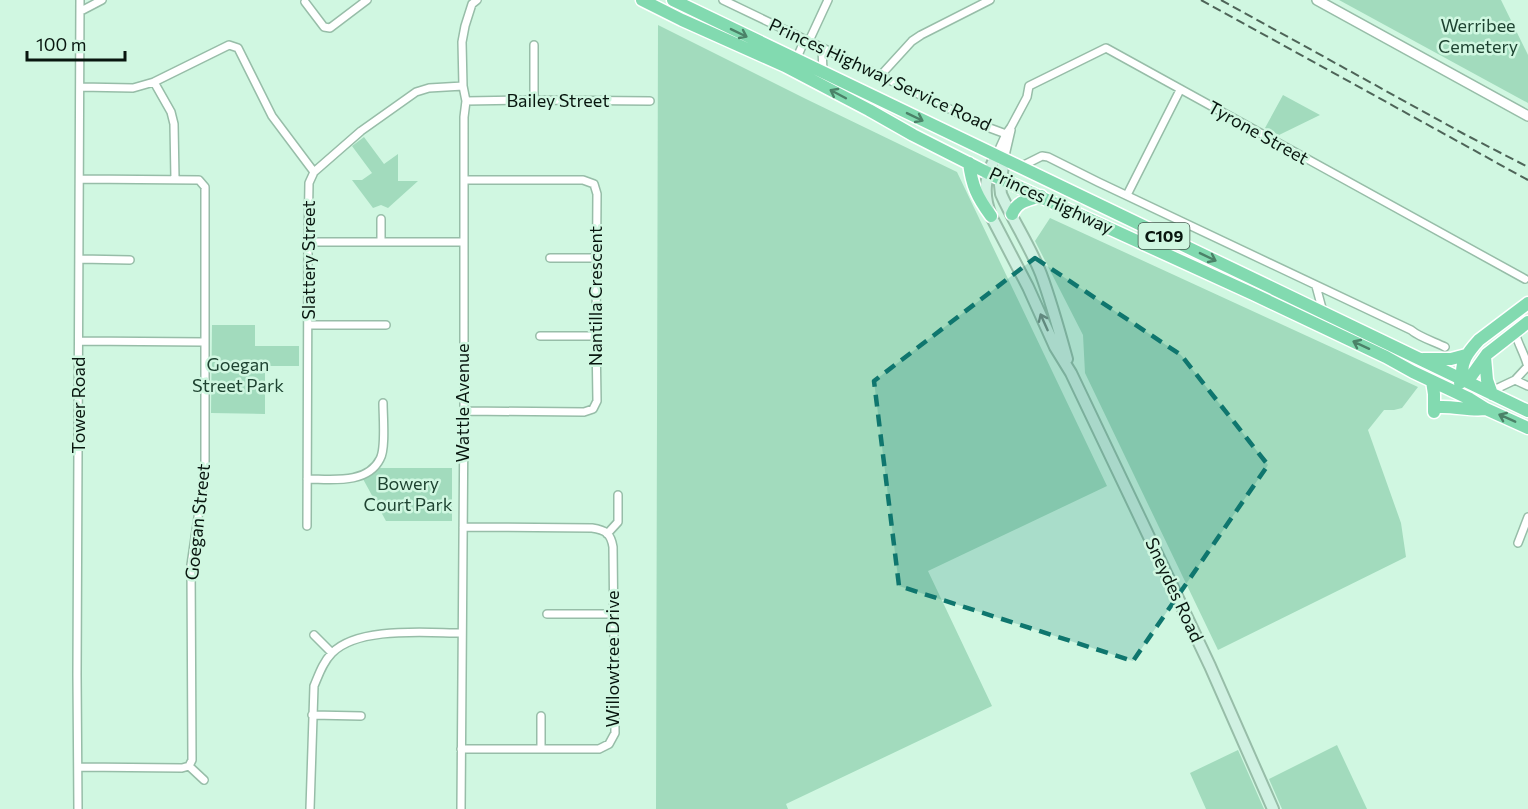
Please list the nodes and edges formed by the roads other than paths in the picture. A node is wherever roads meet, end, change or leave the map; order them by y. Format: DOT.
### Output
graph roads {
  1 [pos="80,0"];
  2 [pos="102,0"];
  3 [pos="368,0"];
  4 [pos="642,0"];
  5 [pos="673,0"];
  6 [pos="723,0"];
  7 [pos="828,0"];
  8 [pos="990,0"];
  9 [pos="1317,0"];
  10 [pos="472,1"];
  11 [pos="305,2"];
  12 [pos="687,8"];
  13 [pos="81,11"];
  14 [pos="681,20"];
  15 [pos="807,40"];
  16 [pos="534,45"];
  17 [pos="822,48"];
  18 [pos="796,60"];
  19 [pos="823,73"];
  20 [pos="805,76"];
  21 [pos="880,76"];
  22 [pos="154,82"];
  23 [pos="463,86"];
  24 [pos="80,87"];
  25 [pos="1180,90"];
  26 [pos="534,100"];
  27 [pos="466,101"];
  28 [pos="650,101"];
  29 [pos="1528,116"];
  30 [pos="1011,127"];
  31 [pos="1006,134"];
  32 [pos="1000,158"];
  33 [pos="969,163"];
  34 [pos="1020,167"];
  35 [pos="314,172"];
  36 [pos="988,172"];
  37 [pos="80,179"];
  38 [pos="175,179"];
  39 [pos="1001,179"];
  40 [pos="465,180"];
  41 [pos="1127,195"];
  42 [pos="1041,196"];
  43 [pos="1012,214"];
  44 [pos="991,216"];
  45 [pos="381,219"];
  46 [pos="308,242"];
  47 [pos="381,242"];
  48 [pos="464,242"];
  49 [pos="550,258"];
  50 [pos="596,258"];
  51 [pos="80,259"];
  52 [pos="130,260"];
  53 [pos="1525,279"];
  54 [pos="1316,286"];
  55 [pos="1528,303"];
  56 [pos="1323,312"];
  57 [pos="1528,322"];
  58 [pos="308,325"];
  59 [pos="386,325"];
  60 [pos="1515,333"];
  61 [pos="540,336"];
  62 [pos="596,336"];
  63 [pos="79,341"];
  64 [pos="204,342"];
  65 [pos="1445,347"];
  66 [pos="1466,355"];
  67 [pos="1485,357"];
  68 [pos="1419,359"];
  69 [pos="1528,368"];
  70 [pos="1071,374"];
  71 [pos="1462,380"];
  72 [pos="1515,380"];
  73 [pos="1432,381"];
  74 [pos="1528,386"];
  75 [pos="1454,392"];
  76 [pos="1492,394"];
  77 [pos="384,403"];
  78 [pos="1486,409"];
  79 [pos="464,411"];
  80 [pos="1528,411"];
  81 [pos="1528,428"];
  82 [pos="307,479"];
  83 [pos="618,495"];
  84 [pos="1528,517"];
  85 [pos="307,526"];
  86 [pos="463,526"];
  87 [pos="607,534"];
  88 [pos="1518,543"];
  89 [pos="547,614"];
  90 [pos="613,614"];
  91 [pos="462,633"];
  92 [pos="314,635"];
  93 [pos="332,653"];
  94 [pos="312,715"];
  95 [pos="361,716"];
  96 [pos="541,716"];
  97 [pos="541,748"];
  98 [pos="461,749"];
  99 [pos="189,766"];
  100 [pos="78,767"];
  101 [pos="204,780"];
  102 [pos="78,809"];
  103 [pos="310,809"];
  104 [pos="461,809"];
  105 [pos="1273,809"];
  1 -- 13 [label="street, Tower Road"];
  2 -- 13 [label="street"];
  3 -- 11 [label="street"];
  4 -- 14 [label="highway, Princes Highway / C109"];
  5 -- 12 [label="highway, Princes Highway / C109"];
  6 -- 15 [label="street, Princes Highway Service Road"];
  7 -- 15 [label="street"];
  8 -- 21 [label="street"];
  9 -- 29 [label="street"];
  10 -- 23 [label="street, Wattle Avenue"];
  12 -- 14 [label="highway"];
  12 -- 18 [label="highway, Princes Highway / C109, one-way"];
  13 -- 24 [label="street, Tower Road"];
  14 -- 20 [label="highway, Princes Highway / C109"];
  15 -- 17 [label="street, Princes Highway Service Road"];
  15 -- 18 [label="street"];
  16 -- 26 [label="street"];
  17 -- 19 [label="street"];
  17 -- 21 [label="street, Princes Highway Service Road"];
  18 -- 19 [label="highway, Princes Highway / C109"];
  18 -- 20 [label="highway"];
  19 -- 32 [label="highway, Princes Highway / C109, one-way"];
  33 -- 20 [label="highway, Princes Highway / C109, one-way"];
  21 -- 31 [label="street, Princes Highway Service Road"];
  22 -- 24 [label="street"];
  22 -- 35 [label="street"];
  22 -- 38 [label="street"];
  23 -- 27 [label="street, Wattle Avenue"];
  23 -- 35 [label="street"];
  24 -- 37 [label="street, Tower Road"];
  25 -- 30 [label="street, Tyrone Street"];
  25 -- 41 [label="street"];
  25 -- 53 [label="street, Tyrone Street"];
  26 -- 27 [label="street, Bailey Street"];
  26 -- 28 [label="street, Bailey Street"];
  27 -- 40 [label="street, Wattle Avenue"];
  30 -- 31 [label="street, Tyrone Street"];
  30 -- 32 [label="street, Tyrone Street"];
  31 -- 32 [label="street, Tyrone Street"];
  32 -- 34 [label="highway, Princes Highway / C109"];
  32 -- 36 [label="main road, Sneydes Road"];
  32 -- 39 [label="main road, Sneydes Road"];
  33 -- 36 [label="highway, Princes Highway / C109"];
  33 -- 44 [label="highway"];
  34 -- 41 [label="street"];
  34 -- 56 [label="highway, Princes Highway / C109, one-way"];
  35 -- 46 [label="street, Slattery Street"];
  36 -- 39 [label="highway, Princes Highway / C109"];
  36 -- 44 [label="main road, Sneydes Road"];
  37 -- 38 [label="street, Goegan Street"];
  37 -- 51 [label="street, Tower Road"];
  38 -- 64 [label="street, Goegan Street"];
  39 -- 42 [label="highway, Princes Highway / C109"];
  39 -- 43 [label="main road, Sneydes Road"];
  40 -- 48 [label="street, Wattle Avenue"];
  40 -- 50 [label="street, Nantilla Crescent"];
  41 -- 54 [label="street"];
  42 -- 43 [label="highway"];
  73 -- 42 [label="highway, Princes Highway / C109, one-way"];
  43 -- 70 [label="main road, Sneydes Road"];
  70 -- 44 [label="main road, Sneydes Road, one-way"];
  45 -- 47 [label="street"];
  46 -- 47 [label="street"];
  46 -- 58 [label="street, Slattery Street"];
  47 -- 48 [label="street"];
  48 -- 79 [label="street, Wattle Avenue"];
  49 -- 50 [label="street"];
  50 -- 62 [label="street, Nantilla Crescent"];
  51 -- 52 [label="street"];
  51 -- 63 [label="street, Tower Road"];
  54 -- 56 [label="street"];
  54 -- 65 [label="street"];
  55 -- 66 [label="highway"];
  56 -- 68 [label="highway, Princes Highway / C109"];
  57 -- 60 [label="highway"];
  58 -- 59 [label="street"];
  58 -- 82 [label="street, Slattery Street"];
  60 -- 67 [label="highway"];
  60 -- 69 [label="street"];
  61 -- 62 [label="street"];
  62 -- 79 [label="street, Nantilla Crescent"];
  63 -- 64 [label="street"];
  63 -- 100 [label="street, Tower Road"];
  64 -- 99 [label="street, Goegan Street"];
  66 -- 68 [label="highway"];
  66 -- 71 [label="highway"];
  67 -- 71 [label="highway"];
  67 -- 76 [label="highway"];
  68 -- 71 [label="highway, Princes Highway / C109"];
  69 -- 72 [label="street"];
  70 -- 105 [label="main road, Sneydes Road"];
  71 -- 75 [label="highway"];
  71 -- 76 [label="highway, Princes Highway / C109"];
  72 -- 74 [label="street"];
  72 -- 76 [label="street"];
  73 -- 75 [label="highway, Princes Highway / C109"];
  73 -- 78 [label="highway"];
  75 -- 78 [label="highway, Princes Highway / C109"];
  76 -- 80 [label="highway, Princes Highway / C109"];
  77 -- 82 [label="street"];
  81 -- 78 [label="highway, Princes Highway / C109, one-way"];
  79 -- 86 [label="street, Wattle Avenue"];
  82 -- 85 [label="street, Slattery Street"];
  83 -- 87 [label="street"];
  84 -- 88 [label="street"];
  86 -- 87 [label="street"];
  86 -- 91 [label="street, Wattle Avenue"];
  87 -- 90 [label="street, Willowtree Drive"];
  89 -- 90 [label="street"];
  90 -- 97 [label="street, Willowtree Drive"];
  91 -- 93 [label="street"];
  91 -- 98 [label="street, Wattle Avenue"];
  92 -- 93 [label="street"];
  93 -- 94 [label="street"];
  94 -- 95 [label="street"];
  94 -- 103 [label="street"];
  96 -- 97 [label="street"];
  97 -- 98 [label="street, Willowtree Drive"];
  98 -- 104 [label="street, Wattle Avenue"];
  99 -- 100 [label="street"];
  99 -- 101 [label="street"];
  100 -- 102 [label="street, Tower Road"];
}
